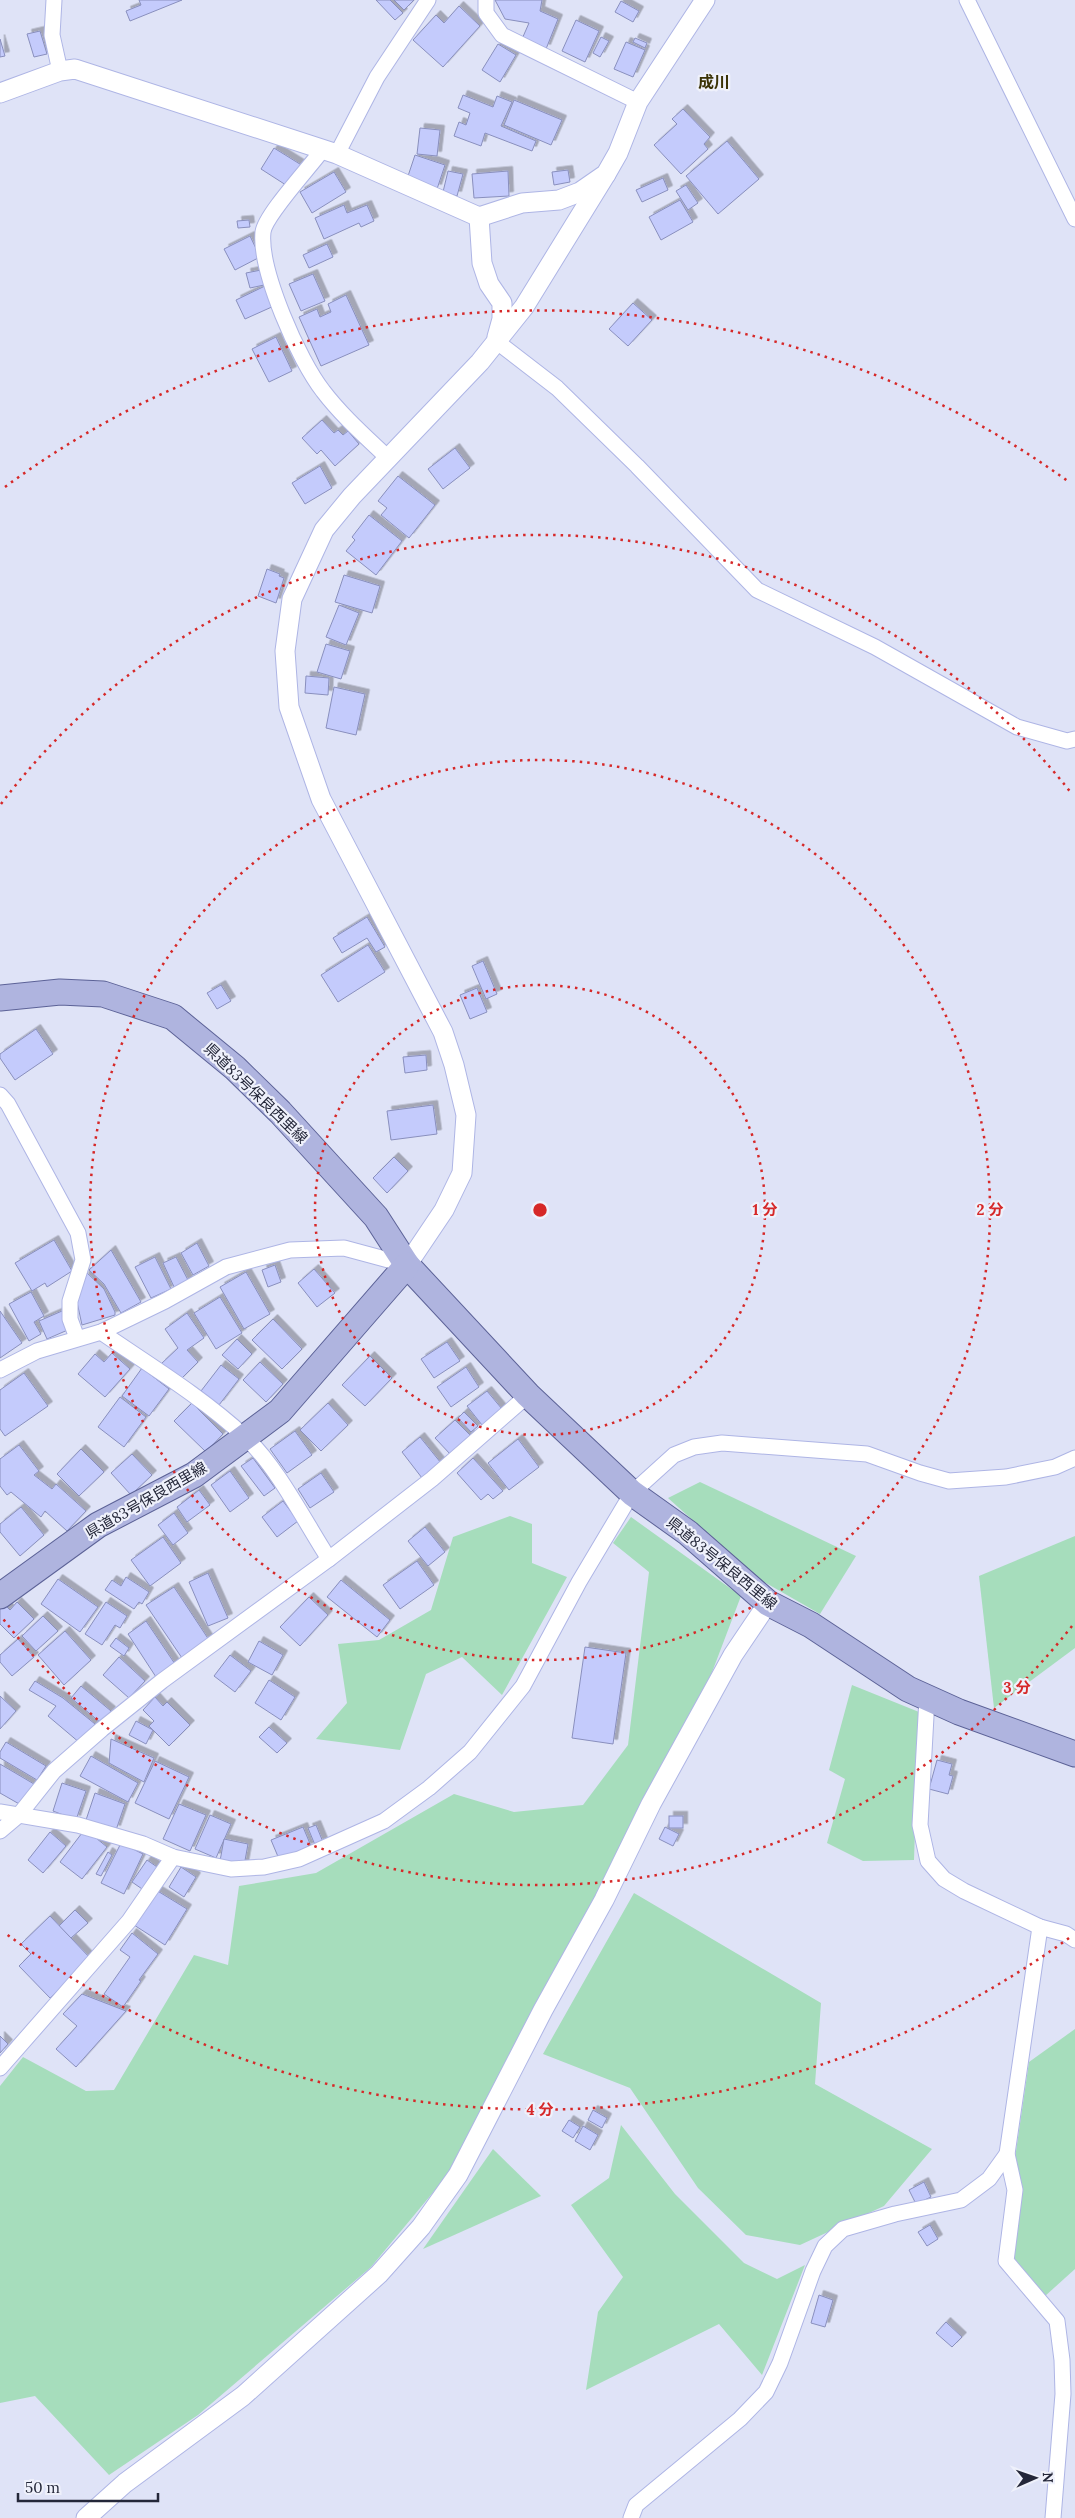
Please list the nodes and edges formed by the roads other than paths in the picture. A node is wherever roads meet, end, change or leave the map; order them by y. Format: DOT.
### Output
graph roads {
  1 [pos="54,0"];
  2 [pos="428,0"];
  3 [pos="486,0"];
  4 [pos="705,0"];
  5 [pos="967,0"];
  6 [pos="60,71"];
  7 [pos="0,92"];
  8 [pos="638,102"];
  9 [pos="330,152"];
  10 [pos="606,174"];
  11 [pos="479,217"];
  12 [pos="1075,219"];
  13 [pos="496,341"];
  14 [pos="389,459"];
  15 [pos="1075,740"];
  16 [pos="0,998"];
  17 [pos="3,1103"];
  18 [pos="407,1265"];
  19 [pos="101,1332"];
  20 [pos="77,1338"];
  21 [pos="0,1370"];
  22 [pos="528,1395"];
  23 [pos="246,1437"];
  24 [pos="1075,1458"];
  25 [pos="632,1493"];
  26 [pos="329,1559"];
  27 [pos="0,1596"];
  28 [pos="768,1603"];
  29 [pos="927,1698"];
  30 [pos="1075,1754"];
  31 [pos="0,1812"];
  32 [pos="18,1815"];
  33 [pos="0,1832"];
  34 [pos="173,1857"];
  35 [pos="1040,1927"];
  36 [pos="1075,1940"];
  37 [pos="0,2068"];
  38 [pos="1007,2154"];
  39 [pos="86,2518"];
  40 [pos="631,2518"];
  41 [pos="1052,2518"];
  1 -- 6 [label="street"];
  2 -- 9 [label="street"];
  3 -- 8 [label="street"];
  4 -- 8 [label="street"];
  5 -- 12 [label="street"];
  6 -- 7 [label="street"];
  6 -- 9 [label="street"];
  8 -- 10 [label="street"];
  9 -- 11 [label="street"];
  9 -- 14 [label="street"];
  10 -- 11 [label="street"];
  10 -- 13 [label="street"];
  11 -- 13 [label="street"];
  13 -- 14 [label="street"];
  13 -- 15 [label="street"];
  14 -- 18 [label="street"];
  16 -- 18 [label="main road, 県道83号保良西里線"];
  17 -- 20 [label="street"];
  18 -- 19 [label="street"];
  18 -- 22 [label="main road, 県道83号保良西里線"];
  18 -- 23 [label="main road, 県道83号保良西里線"];
  19 -- 20 [label="street"];
  19 -- 23 [label="street"];
  20 -- 21 [label="street"];
  22 -- 25 [label="main road, 県道83号保良西里線"];
  22 -- 26 [label="street"];
  23 -- 26 [label="street"];
  23 -- 27 [label="main road, 県道83号保良西里線"];
  24 -- 25 [label="street"];
  25 -- 28 [label="main road, 県道83号保良西里線"];
  25 -- 34 [label="street"];
  26 -- 32 [label="street"];
  28 -- 29 [label="main road, 県道83号保良西里線"];
  28 -- 39 [label="street"];
  29 -- 30 [label="main road, 県道83号保良西里線"];
  29 -- 35 [label="street"];
  31 -- 32 [label="street"];
  32 -- 33 [label="street"];
  32 -- 34 [label="street"];
  34 -- 37 [label="street"];
  35 -- 36 [label="street"];
  35 -- 38 [label="street"];
  38 -- 40 [label="street"];
  38 -- 41 [label="street"];
}
